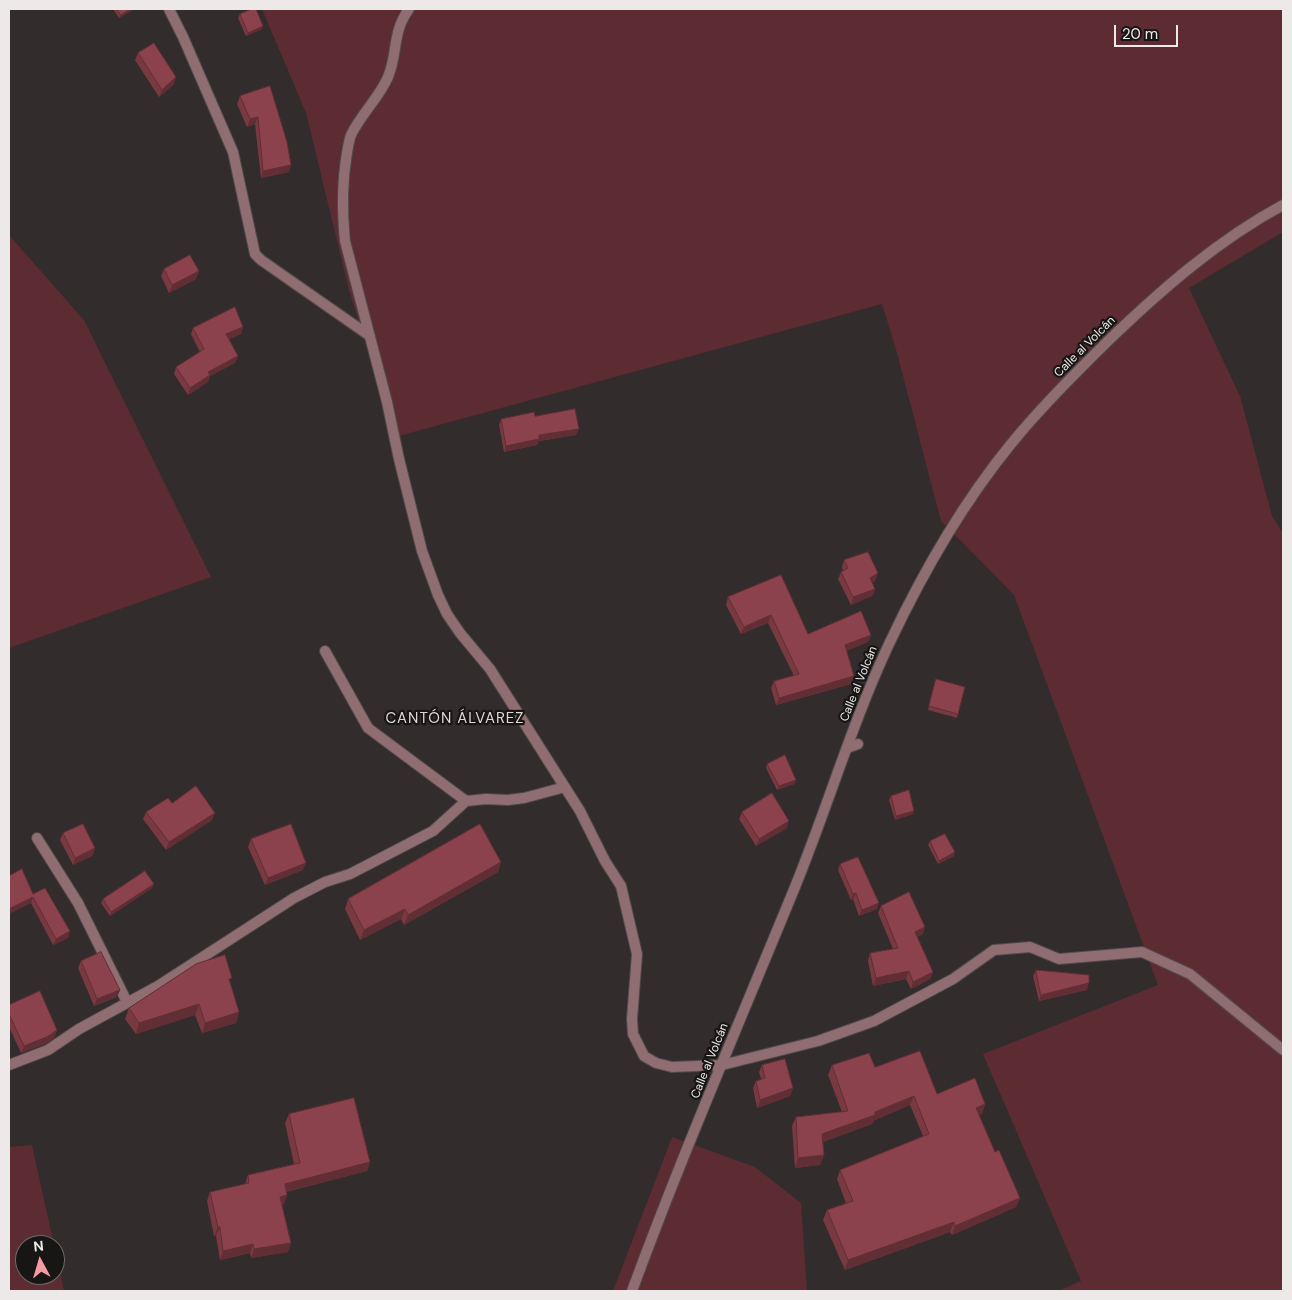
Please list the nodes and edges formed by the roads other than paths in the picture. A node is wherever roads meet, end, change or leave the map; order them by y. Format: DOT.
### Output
graph roads {
  1 [pos="169,9"];
  2 [pos="409,9"];
  3 [pos="1283,205"];
  4 [pos="370,336"];
  5 [pos="324,651"];
  6 [pos="858,744"];
  7 [pos="847,748"];
  8 [pos="844,779"];
  9 [pos="834,782"];
  10 [pos="565,787"];
  11 [pos="466,801"];
  12 [pos="37,838"];
  13 [pos="127,1002"];
  14 [pos="1283,1050"];
  15 [pos="9,1065"];
  16 [pos="722,1065"];
  17 [pos="632,1291"];
  1 -- 4 [label="street"];
  2 -- 4 [label="street"];
  3 -- 7 [label="street, Calle al Volcán"];
  4 -- 10 [label="street"];
  5 -- 11 [label="street"];
  6 -- 7 [label="street"];
  7 -- 9 [label="street, Calle al Volcán"];
  8 -- 9 [label="street"];
  9 -- 16 [label="street, Calle al Volcán"];
  10 -- 11 [label="street"];
  10 -- 16 [label="street"];
  11 -- 13 [label="street"];
  12 -- 13 [label="street"];
  13 -- 15 [label="street"];
  14 -- 16 [label="street"];
  16 -- 17 [label="street, Calle al Volcán"];
}
